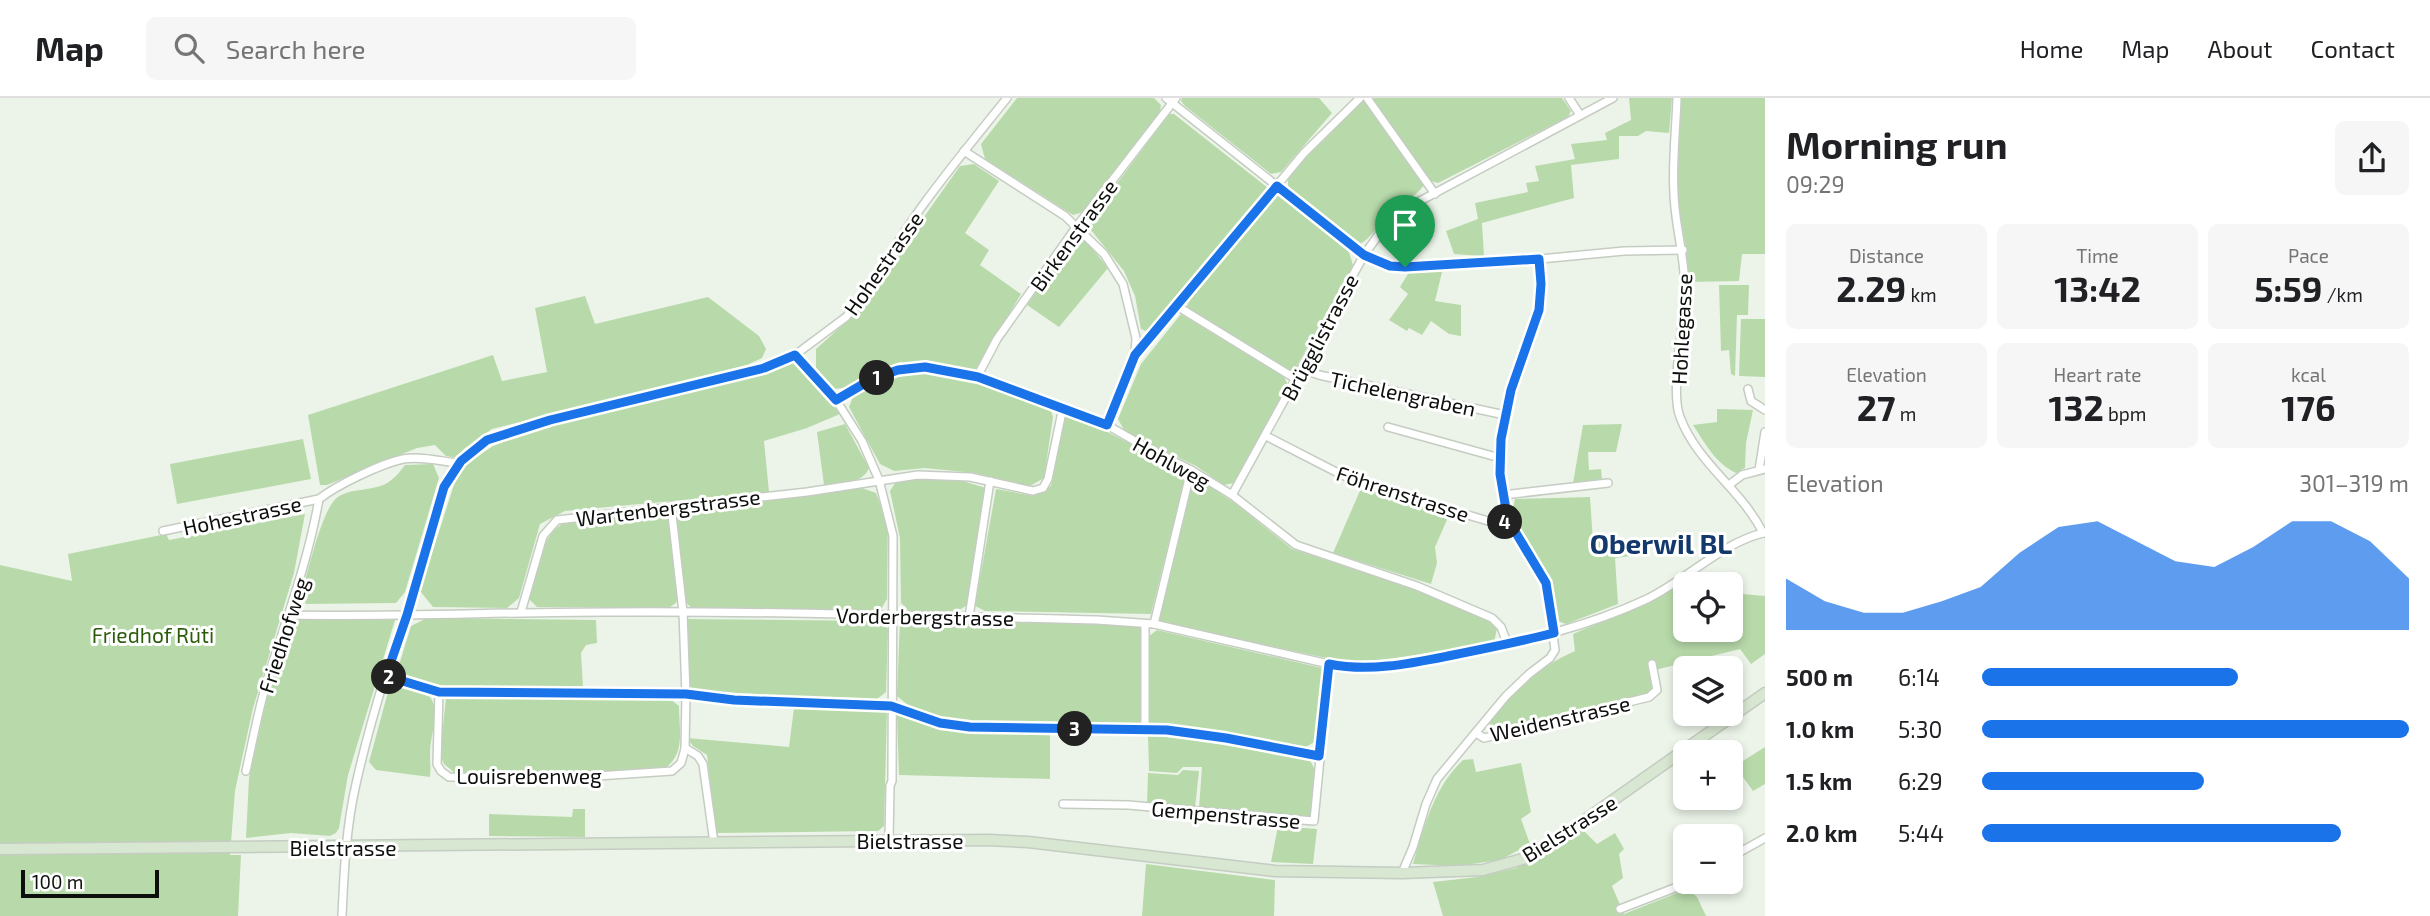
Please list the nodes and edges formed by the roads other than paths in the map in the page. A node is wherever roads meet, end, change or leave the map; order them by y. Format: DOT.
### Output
graph roads {
  1 [pos="1007,98"];
  2 [pos="1360,98"];
  3 [pos="1367,98"];
  4 [pos="1569,98"];
  5 [pos="1613,98"];
  6 [pos="1677,98"];
  7 [pos="1171,100"];
  8 [pos="1580,115"];
  9 [pos="964,151"];
  10 [pos="1277,186"];
  11 [pos="1434,194"];
  12 [pos="1077,226"];
  13 [pos="1683,250"];
  14 [pos="1364,255"];
  15 [pos="1539,259"];
  16 [pos="1178,306"];
  17 [pos="795,355"];
  18 [pos="1135,355"];
  19 [pos="1301,369"];
  20 [pos="978,377"];
  21 [pos="1296,379"];
  22 [pos="1748,389"];
  23 [pos="836,400"];
  24 [pos="1063,407"];
  25 [pos="1765,410"];
  26 [pos="1505,415"];
  27 [pos="1107,425"];
  28 [pos="1388,427"];
  29 [pos="1765,432"];
  30 [pos="1266,436"];
  31 [pos="1500,458"];
  32 [pos="461,461"];
  33 [pos="1191,470"];
  34 [pos="1762,470"];
  35 [pos="879,480"];
  36 [pos="990,481"];
  37 [pos="1608,483"];
  38 [pos="1729,485"];
  39 [pos="1231,495"];
  40 [pos="1503,495"];
  41 [pos="319,499"];
  42 [pos="671,506"];
  43 [pos="1505,526"];
  44 [pos="163,531"];
  45 [pos="1764,534"];
  46 [pos="521,612"];
  47 [pos="683,612"];
  48 [pos="288,615"];
  49 [pos="407,615"];
  50 [pos="894,615"];
  51 [pos="969,617"];
  52 [pos="1145,624"];
  53 [pos="1154,624"];
  54 [pos="1554,633"];
  55 [pos="1508,645"];
  56 [pos="1329,664"];
  57 [pos="1652,664"];
  58 [pos="386,676"];
  59 [pos="439,692"];
  60 [pos="1765,693"];
  61 [pos="686,694"];
  62 [pos="891,706"];
  63 [pos="1145,730"];
  64 [pos="1476,733"];
  65 [pos="685,748"];
  66 [pos="1319,756"];
  67 [pos="246,771"];
  68 [pos="1063,804"];
  69 [pos="1765,838"];
  70 [pos="889,841"];
  71 [pos="714,843"];
  72 [pos="346,847"];
  73 [pos="0,849"];
  74 [pos="1743,850"];
  75 [pos="1402,873"];
  76 [pos="1673,889"];
  77 [pos="1620,909"];
  78 [pos="342,916"];
  1 -- 9 [label="street, Hohestrasse"];
  2 -- 10 [label="street"];
  3 -- 11 [label="street"];
  4 -- 8 [label="street"];
  5 -- 8 [label="street, Brügglistrasse"];
  6 -- 13 [label="street, Hohlegasse"];
  7 -- 10 [label="street"];
  7 -- 12 [label="street, Birkenstrasse"];
  8 -- 11 [label="street, Brügglistrasse"];
  9 -- 12 [label="street"];
  9 -- 17 [label="street, Hohestrasse"];
  10 -- 14 [label="street"];
  10 -- 16 [label="street"];
  11 -- 14 [label="street, Brügglistrasse"];
  12 -- 18 [label="street"];
  12 -- 20 [label="street, Birkenstrasse"];
  13 -- 15 [label="street"];
  13 -- 38 [label="street, Hohlegasse"];
  14 -- 15 [label="street"];
  14 -- 19 [label="street, Brügglistrasse"];
  15 -- 26 [label="street"];
  16 -- 18 [label="street"];
  16 -- 21 [label="street"];
  17 -- 23 [label="street"];
  17 -- 32 [label="street, Hohestrasse"];
  18 -- 27 [label="street"];
  19 -- 21 [label="street, Brügglistrasse"];
  19 -- 26 [label="street, Tichelengraben"];
  20 -- 23 [label="street, Hohlweg"];
  20 -- 24 [label="street, Hohlweg"];
  21 -- 30 [label="street, Brügglistrasse"];
  22 -- 25 [label="street"];
  23 -- 35 [label="street"];
  24 -- 27 [label="street, Hohlweg"];
  24 -- 36 [label="street, Wartenbergstrasse"];
  26 -- 31 [label="street"];
  27 -- 33 [label="street, Hohlweg"];
  28 -- 31 [label="street"];
  29 -- 34 [label="street"];
  30 -- 39 [label="street, Brügglistrasse"];
  30 -- 43 [label="street, Föhrenstrasse"];
  31 -- 40 [label="street"];
  32 -- 41 [label="street, Hohestrasse"];
  32 -- 49 [label="street"];
  33 -- 39 [label="street, Hohlweg"];
  33 -- 53 [label="street"];
  34 -- 38 [label="street"];
  35 -- 36 [label="street, Wartenbergstrasse"];
  35 -- 42 [label="street, Wartenbergstrasse"];
  35 -- 50 [label="street"];
  36 -- 51 [label="street"];
  37 -- 40 [label="street"];
  38 -- 45 [label="street, Hohlegasse"];
  39 -- 55 [label="street, Hohlweg"];
  40 -- 43 [label="street"];
  41 -- 44 [label="street, Hohestrasse"];
  41 -- 48 [label="street, Friedhofweg"];
  42 -- 46 [label="street, Wartenbergstrasse"];
  42 -- 47 [label="street"];
  43 -- 54 [label="street"];
  45 -- 54 [label="street, Vorderbergstrasse"];
  46 -- 47 [label="street, Vorderbergstrasse"];
  46 -- 49 [label="street, Vorderbergstrasse"];
  47 -- 50 [label="street, Vorderbergstrasse"];
  47 -- 61 [label="street"];
  48 -- 49 [label="street, Vorderbergstrasse"];
  48 -- 67 [label="street, Friedhofweg"];
  49 -- 58 [label="street"];
  50 -- 51 [label="street, Vorderbergstrasse"];
  50 -- 62 [label="street"];
  51 -- 52 [label="street, Vorderbergstrasse"];
  52 -- 53 [label="street, Vorderbergstrasse"];
  52 -- 63 [label="street"];
  53 -- 56 [label="street, Vorderbergstrasse"];
  54 -- 55 [label="street, Vorderbergstrasse"];
  54 -- 64 [label="street"];
  55 -- 56 [label="street, Vorderbergstrasse"];
  56 -- 66 [label="street, Gempenstrasse"];
  57 -- 64 [label="street, Weidenstrasse"];
  58 -- 59 [label="street"];
  58 -- 72 [label="street"];
  59 -- 61 [label="street"];
  59 -- 65 [label="street, Louisrebenweg"];
  60 -- 75 [label="main road, Bielstrasse"];
  61 -- 62 [label="street"];
  61 -- 65 [label="street"];
  62 -- 63 [label="street"];
  62 -- 70 [label="street"];
  63 -- 66 [label="street"];
  64 -- 75 [label="street"];
  65 -- 71 [label="street"];
  66 -- 68 [label="street, Gempenstrasse"];
  69 -- 74 [label="street"];
  70 -- 71 [label="main road, Bielstrasse"];
  70 -- 75 [label="main road, Bielstrasse"];
  71 -- 72 [label="main road, Bielstrasse"];
  72 -- 73 [label="main road, Bielstrasse"];
  72 -- 78 [label="street"];
  76 -- 77 [label="street"];
}
